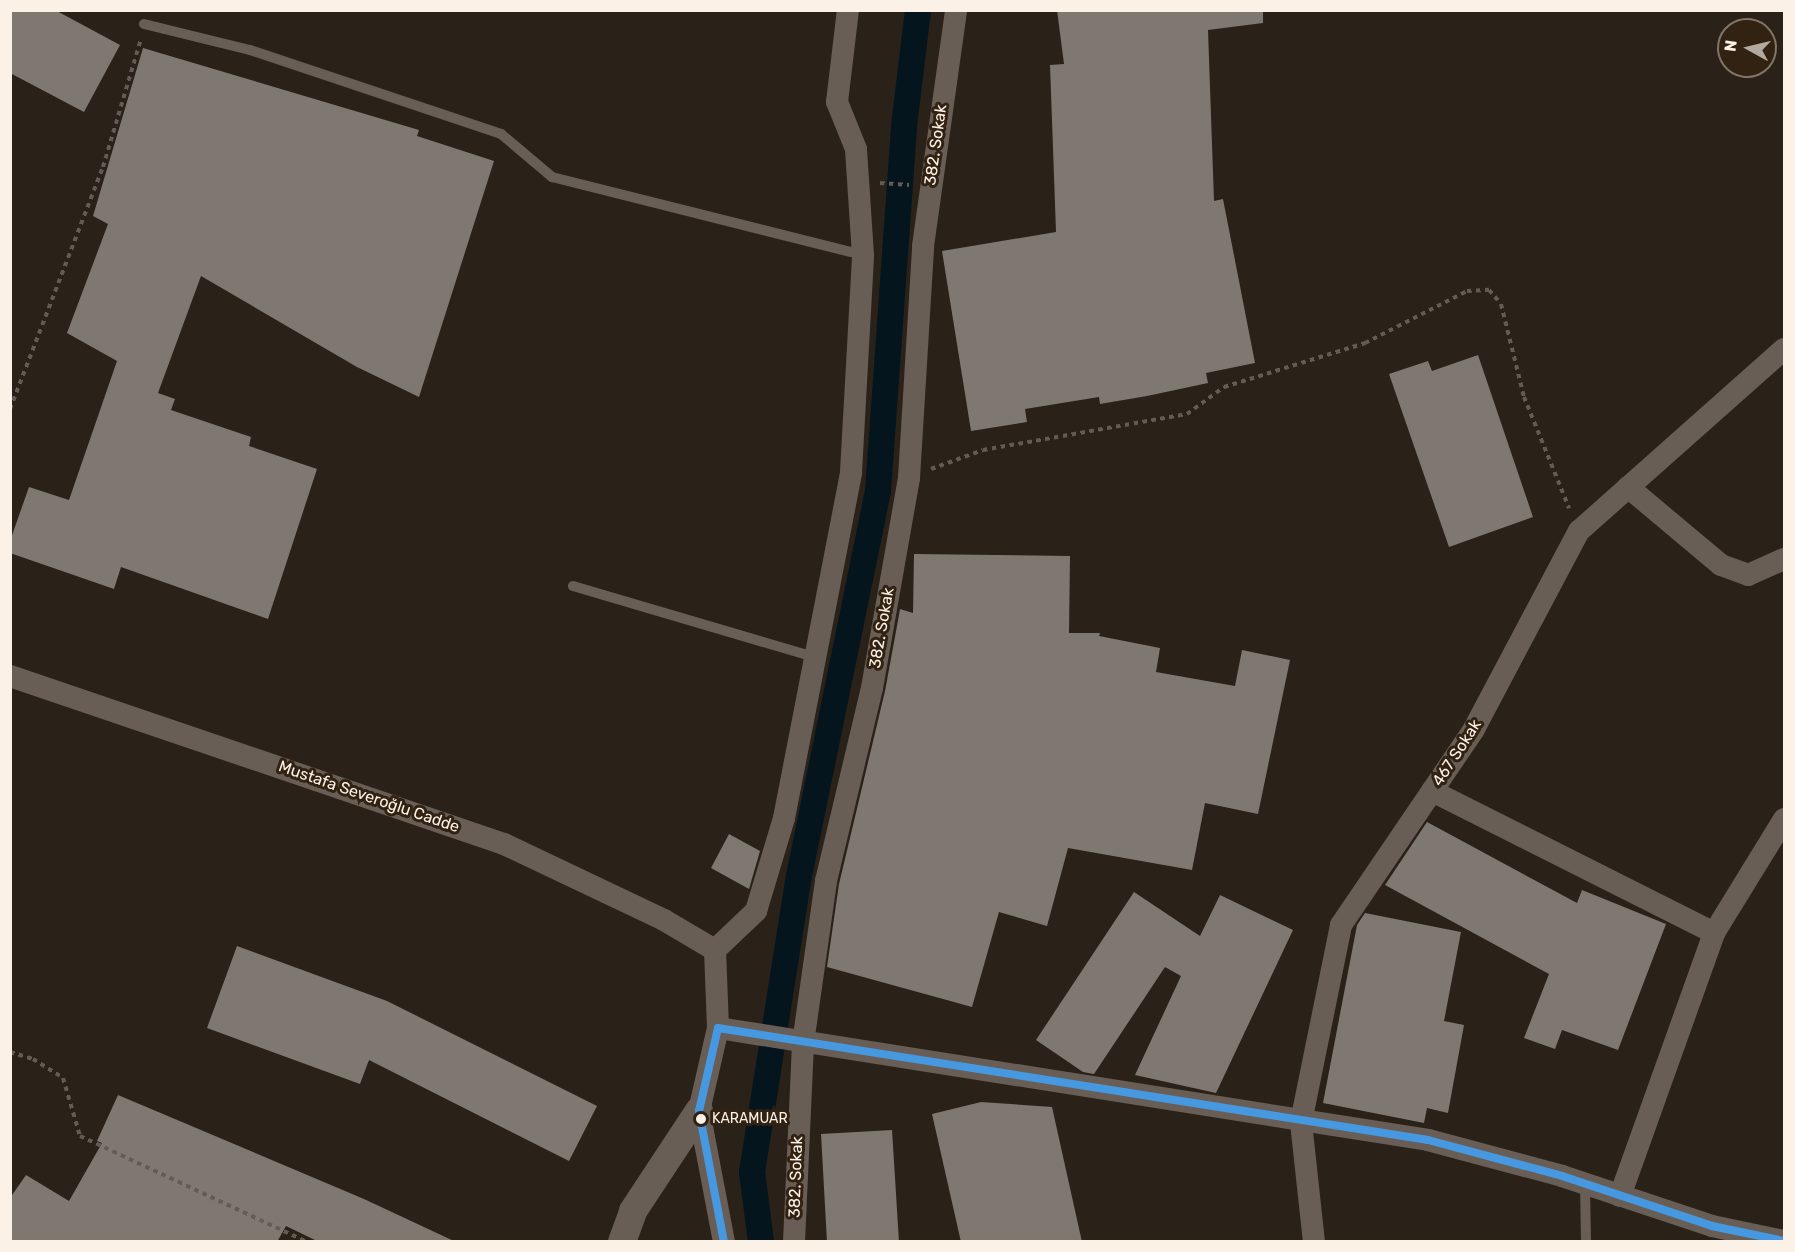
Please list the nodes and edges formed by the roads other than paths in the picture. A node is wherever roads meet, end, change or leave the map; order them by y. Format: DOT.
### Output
graph roads {
  1 [pos="848,10"];
  2 [pos="956,10"];
  3 [pos="144,24"];
  4 [pos="864,255"];
  5 [pos="1785,349"];
  6 [pos="1628,487"];
  7 [pos="1785,559"];
  8 [pos="573,586"];
  9 [pos="817,658"];
  10 [pos="10,676"];
  11 [pos="1432,791"];
  12 [pos="1785,819"];
  13 [pos="1714,933"];
  14 [pos="715,950"];
  15 [pos="718,1028"];
  16 [pos="803,1043"];
  17 [pos="699,1111"];
  18 [pos="1301,1122"];
  19 [pos="1585,1184"];
  20 [pos="1620,1196"];
  21 [pos="1775,1241"];
  22 [pos="621,1242"];
  23 [pos="724,1242"];
  24 [pos="794,1242"];
  25 [pos="1314,1242"];
  26 [pos="1586,1242"];
  1 -- 4 [label="street"];
  2 -- 16 [label="street, 382. Sokak"];
  3 -- 4 [label="lane"];
  4 -- 9 [label="street"];
  5 -- 6 [label="street, 467 Sokak"];
  6 -- 7 [label="street"];
  6 -- 11 [label="street, 467 Sokak"];
  8 -- 9 [label="lane"];
  9 -- 14 [label="street"];
  10 -- 14 [label="street, Mustafa Severoğlu Cadde"];
  11 -- 13 [label="street"];
  11 -- 18 [label="street, 467 Sokak"];
  12 -- 13 [label="street"];
  13 -- 20 [label="street"];
  14 -- 15 [label="street"];
  15 -- 16 [label="street"];
  15 -- 17 [label="street"];
  16 -- 18 [label="street"];
  16 -- 24 [label="street, 382. Sokak"];
  17 -- 22 [label="street"];
  17 -- 23 [label="street"];
  18 -- 19 [label="street"];
  18 -- 25 [label="street, 467 Sokak"];
  19 -- 20 [label="street"];
  19 -- 26 [label="lane"];
  20 -- 21 [label="street"];
}
